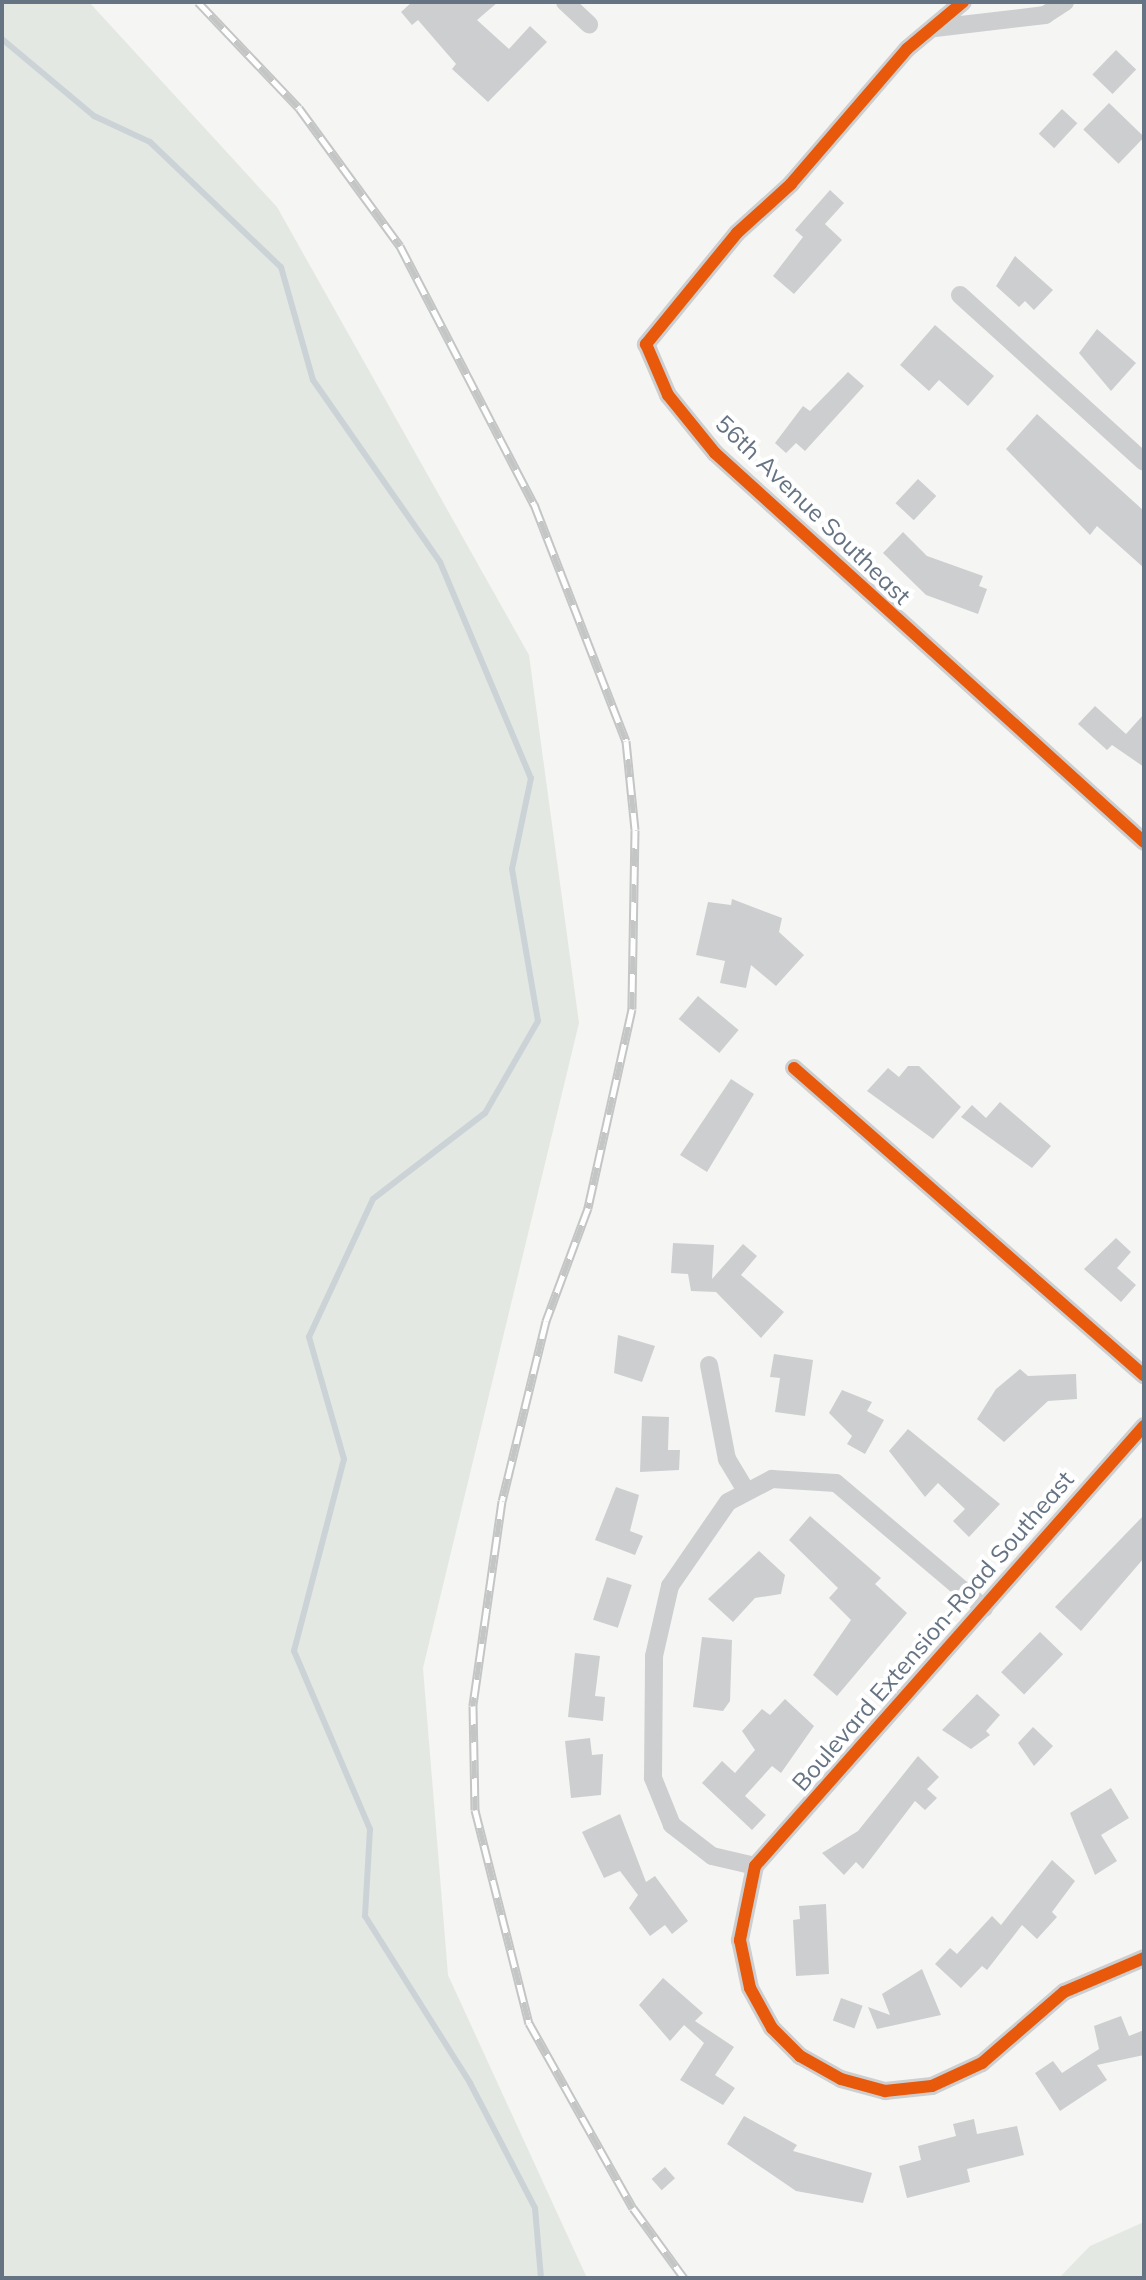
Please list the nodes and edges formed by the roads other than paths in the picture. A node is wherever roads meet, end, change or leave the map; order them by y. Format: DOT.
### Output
graph roads {
  1 [pos="565,2"];
  2 [pos="963,2"];
  3 [pos="1065,2"];
  4 [pos="589,24"];
  5 [pos="935,28"];
  6 [pos="960,295"];
  7 [pos="1144,462"];
  8 [pos="1144,842"];
  9 [pos="794,1068"];
  10 [pos="709,1365"];
  11 [pos="1144,1375"];
  12 [pos="1144,1426"];
  13 [pos="745,1489"];
  14 [pos="984,1608"];
  15 [pos="755,1866"];
  16 [pos="1144,1958"];
  1 -- 4 [label="street"];
  2 -- 5 [label="street, 56th Avenue Southeast"];
  3 -- 5 [label="street"];
  5 -- 8 [label="street, 56th Avenue Southeast"];
  6 -- 7 [label="street"];
  9 -- 11 [label="street"];
  10 -- 13 [label="street"];
  12 -- 14 [label="street, Boulevard Extension-Road Southeast"];
  13 -- 14 [label="street"];
  13 -- 15 [label="street"];
  14 -- 15 [label="street, Boulevard Extension-Road Southeast"];
  15 -- 16 [label="street"];
}
